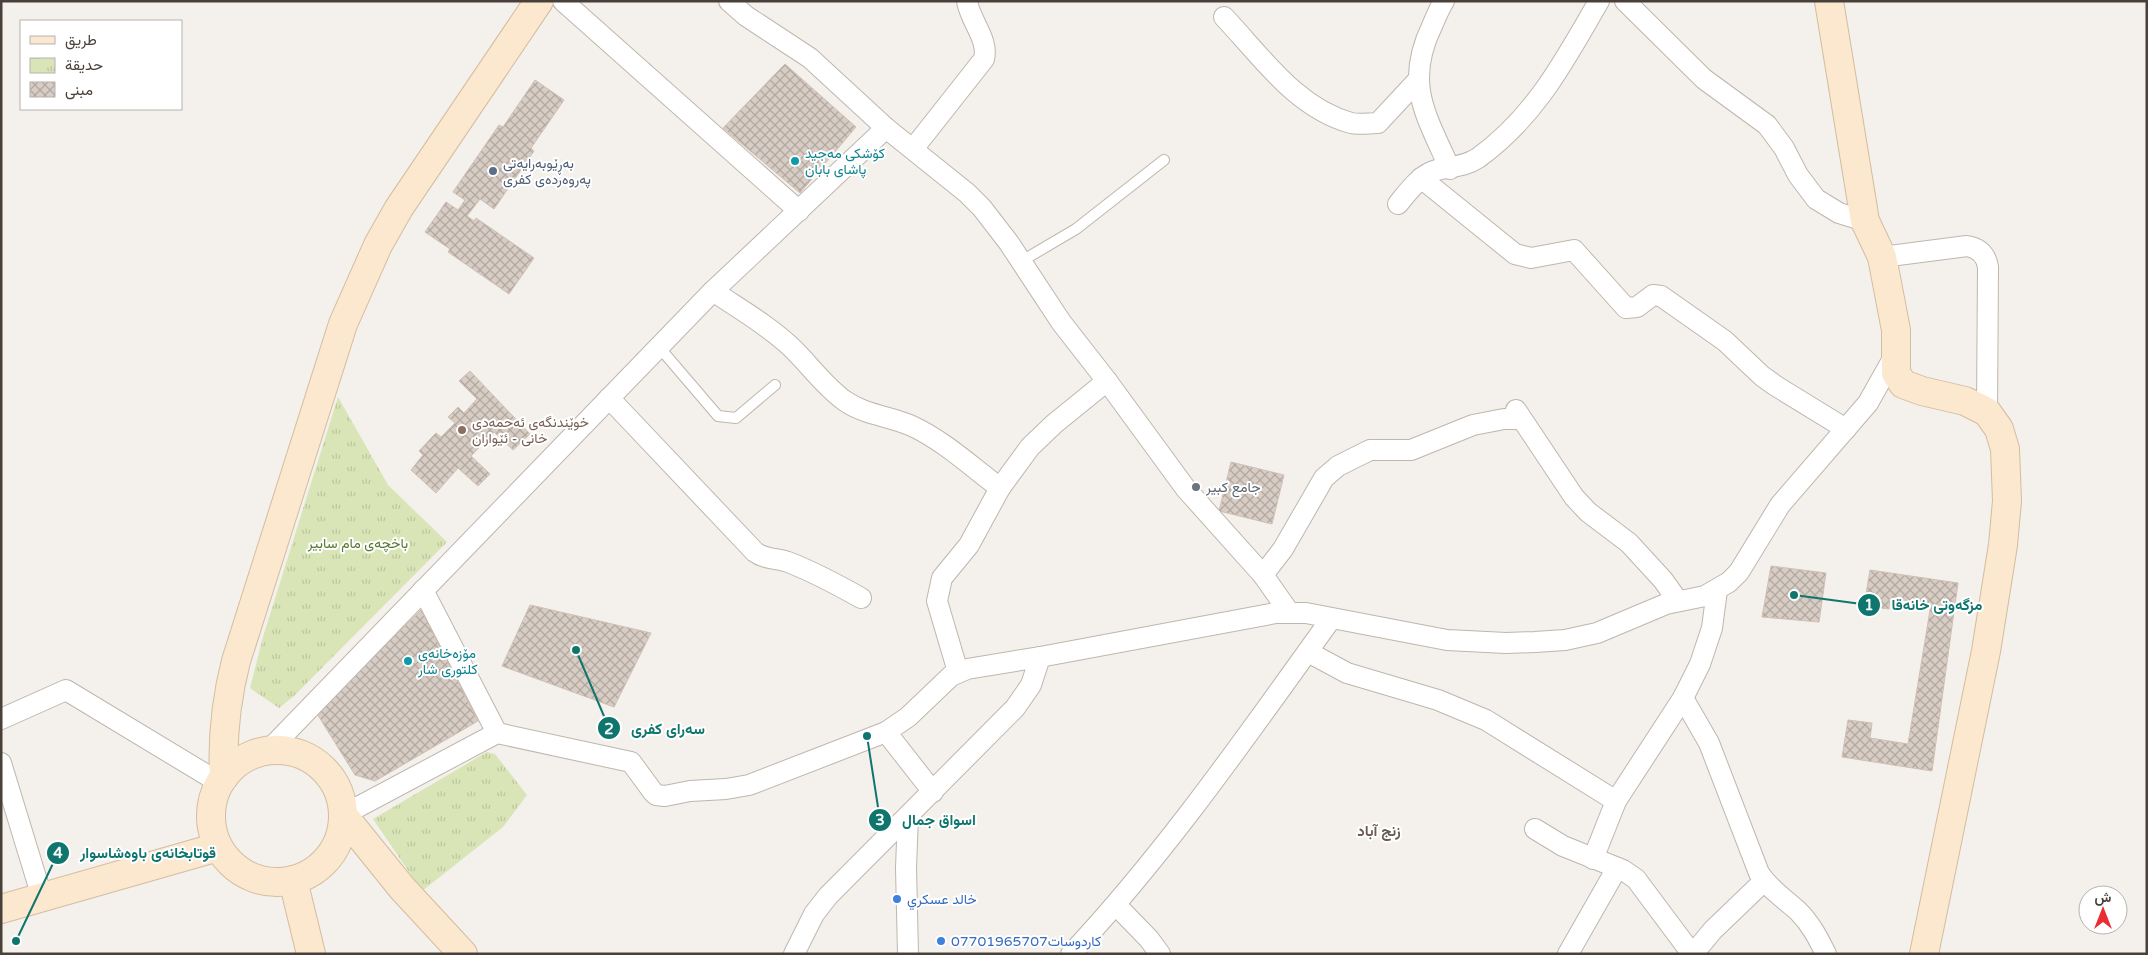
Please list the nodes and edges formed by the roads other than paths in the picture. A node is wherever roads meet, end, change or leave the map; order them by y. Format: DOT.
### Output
graph roads {
  1 [pos="539,1"];
  2 [pos="562,1"];
  3 [pos="729,1"];
  4 [pos="967,1"];
  5 [pos="1444,1"];
  6 [pos="1599,1"];
  7 [pos="1625,1"];
  8 [pos="1828,1"];
  9 [pos="1224,17"];
  10 [pos="1418,80"];
  11 [pos="886,128"];
  12 [pos="913,149"];
  13 [pos="1164,160"];
  14 [pos="1450,169"];
  15 [pos="1421,178"];
  16 [pos="1398,204"];
  17 [pos="799,211"];
  18 [pos="1866,221"];
  19 [pos="1882,257"];
  20 [pos="1020,262"];
  21 [pos="713,291"];
  22 [pos="659,347"];
  23 [pos="1895,355"];
  24 [pos="1107,381"];
  25 [pos="775,385"];
  26 [pos="609,398"];
  27 [pos="1986,412"];
  28 [pos="1846,429"];
  29 [pos="1000,488"];
  30 [pos="1263,575"];
  31 [pos="423,590"];
  32 [pos="1717,590"];
  33 [pos="861,598"];
  34 [pos="1678,601"];
  35 [pos="1289,612"];
  36 [pos="1331,619"];
  37 [pos="1308,652"];
  38 [pos="1040,657"];
  39 [pos="958,672"];
  40 [pos="1682,698"];
  41 [pos="1,719"];
  42 [pos="886,732"];
  43 [pos="497,733"];
  44 [pos="268,751"];
  45 [pos="1,762"];
  46 [pos="222,780"];
  47 [pos="933,792"];
  48 [pos="1616,801"];
  49 [pos="343,815"];
  50 [pos="908,816"];
  51 [pos="1535,829"];
  52 [pos="218,847"];
  53 [pos="1593,859"];
  54 [pos="1617,868"];
  55 [pos="294,880"];
  56 [pos="1764,882"];
  57 [pos="42,897"];
  58 [pos="1116,905"];
  59 [pos="1,909"];
  60 [pos="307,950"];
  61 [pos="463,954"];
  62 [pos="794,954"];
  63 [pos="908,954"];
  64 [pos="1071,954"];
  65 [pos="1160,954"];
  66 [pos="1568,954"];
  67 [pos="1692,954"];
  68 [pos="1826,954"];
  69 [pos="1924,954"];
  1 -- 46 [label="street"];
  2 -- 17 [label="street"];
  3 -- 11 [label="street"];
  4 -- 12 [label="street"];
  5 -- 10 [label="street"];
  6 -- 14 [label="street"];
  7 -- 18 [label="street"];
  8 -- 18 [label="street"];
  9 -- 10 [label="street"];
  10 -- 14 [label="street"];
  11 -- 12 [label="street"];
  11 -- 17 [label="street"];
  12 -- 20 [label="street"];
  13 -- 20 [label="lane"];
  14 -- 15 [label="street"];
  15 -- 16 [label="street"];
  15 -- 28 [label="street"];
  17 -- 21 [label="street"];
  18 -- 19 [label="street"];
  19 -- 23 [label="street"];
  19 -- 27 [label="street"];
  20 -- 24 [label="street"];
  21 -- 22 [label="street"];
  21 -- 29 [label="street"];
  22 -- 25 [label="lane"];
  22 -- 26 [label="street"];
  23 -- 27 [label="street"];
  23 -- 28 [label="street"];
  24 -- 29 [label="street"];
  24 -- 30 [label="street"];
  26 -- 31 [label="street"];
  26 -- 33 [label="street"];
  27 -- 69 [label="street"];
  28 -- 32 [label="street"];
  29 -- 39 [label="street"];
  30 -- 34 [label="street"];
  30 -- 35 [label="street"];
  31 -- 43 [label="street"];
  31 -- 44 [label="street"];
  32 -- 34 [label="street"];
  32 -- 40 [label="street"];
  34 -- 36 [label="street"];
  35 -- 36 [label="street"];
  35 -- 38 [label="street"];
  36 -- 37 [label="street"];
  37 -- 48 [label="street"];
  37 -- 58 [label="street"];
  38 -- 39 [label="street"];
  38 -- 47 [label="street"];
  39 -- 42 [label="street"];
  40 -- 48 [label="street"];
  40 -- 56 [label="street"];
  41 -- 46 [label="street"];
  42 -- 43 [label="street"];
  42 -- 47 [label="street"];
  43 -- 49 [label="street"];
  44 -- 46 [label="street"];
  44 -- 49 [label="street"];
  45 -- 57 [label="street"];
  46 -- 52 [label="street"];
  47 -- 50 [label="street"];
  48 -- 53 [label="street"];
  49 -- 55 [label="street"];
  49 -- 61 [label="street"];
  50 -- 62 [label="street"];
  50 -- 63 [label="street"];
  51 -- 53 [label="street"];
  52 -- 55 [label="street"];
  52 -- 57 [label="street"];
  53 -- 54 [label="street"];
  54 -- 66 [label="street"];
  54 -- 67 [label="street"];
  55 -- 60 [label="street"];
  56 -- 67 [label="street"];
  56 -- 68 [label="street"];
  57 -- 59 [label="street"];
  58 -- 64 [label="street"];
  58 -- 65 [label="street"];
}
